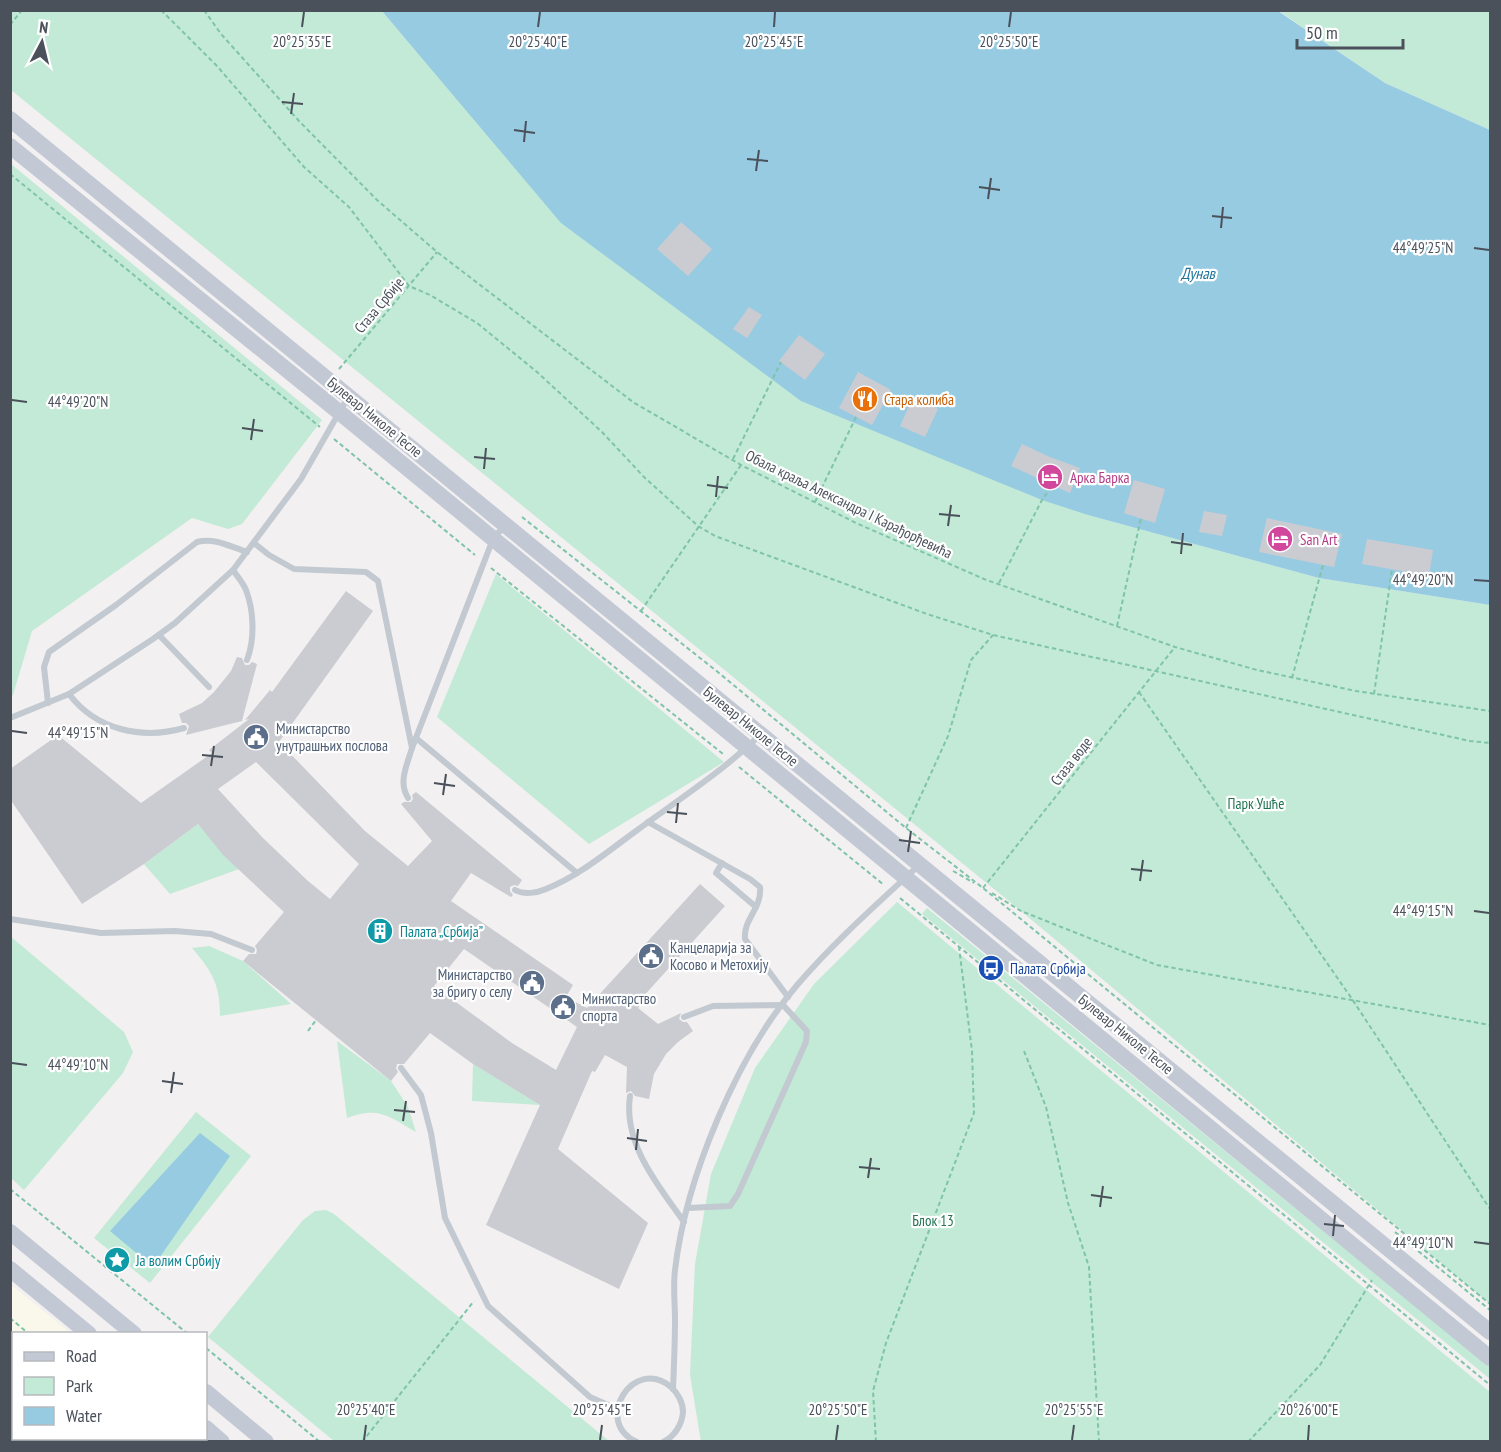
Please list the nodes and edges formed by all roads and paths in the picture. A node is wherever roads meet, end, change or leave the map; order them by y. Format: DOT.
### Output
graph roads {
  1 [pos="22,10"];
  2 [pos="161,10"];
  3 [pos="204,10"];
  4 [pos="10,25"];
  5 [pos="10,119"];
  6 [pos="10,146"];
  7 [pos="10,174"];
  8 [pos="159,241"];
  9 [pos="437,252"];
  10 [pos="147,258"];
  11 [pos="408,286"];
  12 [pos="781,362"];
  13 [pos="337,371"];
  14 [pos="349,396"];
  15 [pos="339,412"];
  16 [pos="856,417"];
  17 [pos="327,433"];
  18 [pos="732,460"];
  19 [pos="741,465"];
  20 [pos="1052,486"];
  21 [pos="815,502"];
  22 [pos="1141,518"];
  23 [pos="512,519"];
  24 [pos="698,526"];
  25 [pos="493,539"];
  26 [pos="254,543"];
  27 [pos="247,552"];
  28 [pos="484,562"];
  29 [pos="1323,565"];
  30 [pos="1392,569"];
  31 [pos="232,570"];
  32 [pos="999,584"];
  33 [pos="641,612"];
  34 [pos="1117,626"];
  35 [pos="159,635"];
  36 [pos="993,635"];
  37 [pos="1174,647"];
  38 [pos="248,660"];
  39 [pos="1155,671"];
  40 [pos="1292,678"];
  41 [pos="208,687"];
  42 [pos="1139,692"];
  43 [pos="69,694"];
  44 [pos="1374,694"];
  45 [pos="48,703"];
  46 [pos="1491,711"];
  47 [pos="12,717"];
  48 [pos="184,729"];
  49 [pos="761,734"];
  50 [pos="416,738"];
  51 [pos="1491,743"];
  52 [pos="412,748"];
  53 [pos="747,748"];
  54 [pos="732,762"];
  55 [pos="408,798"];
  56 [pos="648,822"];
  57 [pos="906,828"];
  58 [pos="722,863"];
  59 [pos="920,864"];
  60 [pos="953,871"];
  61 [pos="577,873"];
  62 [pos="905,878"];
  63 [pos="983,888"];
  64 [pos="515,890"];
  65 [pos="891,891"];
  66 [pos="756,907"];
  67 [pos="10,918"];
  68 [pos="959,947"];
  69 [pos="252,950"];
  70 [pos="788,997"];
  71 [pos="1352,999"];
  72 [pos="783,1005"];
  73 [pos="684,1017"];
  74 [pos="316,1020"];
  75 [pos="1491,1024"];
  76 [pos="308,1031"];
  77 [pos="1024,1051"];
  78 [pos="401,1068"];
  79 [pos="630,1096"];
  80 [pos="10,1189"];
  81 [pos="688,1208"];
  82 [pos="1491,1209"];
  83 [pos="684,1222"];
  84 [pos="10,1232"];
  85 [pos="1380,1267"];
  86 [pos="10,1269"];
  87 [pos="1369,1284"];
  88 [pos="481,1292"];
  89 [pos="92,1298"];
  90 [pos="1491,1304"];
  91 [pos="10,1318"];
  92 [pos="74,1321"];
  93 [pos="27,1332"];
  94 [pos="88,1332"];
  95 [pos="132,1332"];
  96 [pos="186,1332"];
  97 [pos="1491,1332"];
  98 [pos="207,1349"];
  99 [pos="1491,1358"];
  100 [pos="1491,1384"];
  101 [pos="673,1389"];
  102 [pos="207,1393"];
  103 [pos="617,1409"];
  104 [pos="207,1429"];
  105 [pos="665,1441"];
  106 [pos="222,1442"];
  107 [pos="266,1442"];
  108 [pos="320,1442"];
  109 [pos="362,1442"];
  110 [pos="637,1442"];
  111 [pos="876,1442"];
  112 [pos="1099,1442"];
  113 [pos="1248,1442"];
  1 -- 4 [label="path"];
  2 -- 11 [label="path"];
  3 -- 9 [label="path, Обала краља Александра I Карађорђевића"];
  5 -- 8 [label="main road, Булевар Николе Тесле"];
  6 -- 10 [label="main road, Булевар Николе Тесле"];
  7 -- 17 [label="path"];
  8 -- 10 [label="lane"];
  8 -- 14 [label="main road, Булевар Николе Тесле"];
  9 -- 11 [label="path, Стаза Србије"];
  9 -- 18 [label="path, Обала краља Александра I Карађорђевића"];
  10 -- 15 [label="main road, Булевар Николе Тесле"];
  11 -- 13 [label="path, Стаза Србије"];
  11 -- 24 [label="path"];
  12 -- 18 [label="path"];
  14 -- 15 [label="lane"];
  14 -- 23 [label="main road, Булевар Николе Тесле"];
  15 -- 17 [label="lane"];
  15 -- 25 [label="main road, Булевар Николе Тесле"];
  16 -- 21 [label="path"];
  17 -- 26 [label="lane"];
  17 -- 28 [label="path"];
  18 -- 19 [label="path, Обала краља Александра I Карађорђевића"];
  19 -- 21 [label="path, Обала краља Александра I Карађорђевића"];
  19 -- 24 [label="path"];
  20 -- 32 [label="path"];
  21 -- 32 [label="path, Обала краља Александра I Карађорђевића"];
  22 -- 34 [label="path"];
  23 -- 25 [label="lane"];
  23 -- 33 [label="path"];
  23 -- 49 [label="main road, Булевар Николе Тесле"];
  24 -- 33 [label="path"];
  24 -- 36 [label="path"];
  25 -- 28 [label="lane"];
  25 -- 53 [label="main road, Булевар Николе Тесле"];
  26 -- 27 [label="lane"];
  26 -- 52 [label="lane"];
  27 -- 31 [label="lane"];
  27 -- 45 [label="lane"];
  28 -- 50 [label="lane"];
  28 -- 54 [label="path"];
  29 -- 40 [label="path"];
  30 -- 44 [label="path"];
  31 -- 35 [label="lane"];
  31 -- 38 [label="lane"];
  32 -- 34 [label="path, Обала краља Александра I Карађорђевића"];
  33 -- 57 [label="path"];
  34 -- 37 [label="path, Обала краља Александра I Карађорђевића"];
  35 -- 41 [label="lane"];
  35 -- 43 [label="lane"];
  36 -- 39 [label="path"];
  36 -- 57 [label="path"];
  37 -- 39 [label="path, Стаза воде"];
  37 -- 40 [label="path, Обала краља Александра I Карађорђевића"];
  39 -- 42 [label="path, Стаза воде"];
  39 -- 51 [label="path"];
  40 -- 44 [label="path, Обала краља Александра I Карађорђевића"];
  42 -- 63 [label="path, Стаза воде"];
  42 -- 71 [label="path"];
  43 -- 45 [label="lane"];
  43 -- 48 [label="lane"];
  44 -- 46 [label="path, Обала краља Александра I Карађорђевића"];
  45 -- 47 [label="lane"];
  49 -- 53 [label="lane"];
  49 -- 59 [label="main road, Булевар Николе Тесле"];
  50 -- 52 [label="lane"];
  50 -- 61 [label="lane"];
  52 -- 55 [label="lane"];
  53 -- 54 [label="lane"];
  53 -- 62 [label="main road, Булевар Николе Тесле"];
  54 -- 56 [label="lane"];
  54 -- 65 [label="path"];
  56 -- 58 [label="lane"];
  56 -- 61 [label="lane"];
  57 -- 63 [label="path"];
  58 -- 66 [label="lane"];
  58 -- 66 [label="lane"];
  59 -- 62 [label="lane"];
  59 -- 97 [label="main road, Булевар Николе Тесле"];
  60 -- 63 [label="path"];
  61 -- 64 [label="lane"];
  62 -- 65 [label="lane"];
  62 -- 85 [label="main road, Булевар Николе Тесле"];
  63 -- 71 [label="path"];
  63 -- 90 [label="path"];
  65 -- 68 [label="path"];
  65 -- 70 [label="lane"];
  66 -- 70 [label="lane"];
  67 -- 69 [label="lane"];
  68 -- 87 [label="path"];
  68 -- 111 [label="path"];
  70 -- 72 [label="lane"];
  71 -- 75 [label="path"];
  71 -- 82 [label="path"];
  72 -- 73 [label="lane"];
  72 -- 81 [label="lane"];
  72 -- 81 [label="lane"];
  74 -- 76 [label="path"];
  77 -- 112 [label="path"];
  78 -- 88 [label="lane"];
  79 -- 83 [label="lane"];
  80 -- 96 [label="path"];
  81 -- 83 [label="lane"];
  83 -- 101 [label="lane"];
  84 -- 89 [label="main road"];
  85 -- 87 [label="path"];
  85 -- 99 [label="main road, Булевар Николе Тесле"];
  86 -- 92 [label="main road"];
  87 -- 100 [label="path"];
  87 -- 113 [label="path"];
  88 -- 103 [label="lane"];
  88 -- 109 [label="path"];
  89 -- 92 [label="main road"];
  89 -- 95 [label="main road"];
  91 -- 93 [label="path"];
  92 -- 94 [label="main road"];
  98 -- 108 [label="path"];
  101 -- 103 [label="lane"];
  101 -- 105 [label="lane"];
  102 -- 107 [label="main road"];
  103 -- 110 [label="lane"];
  104 -- 106 [label="main road"];
}
